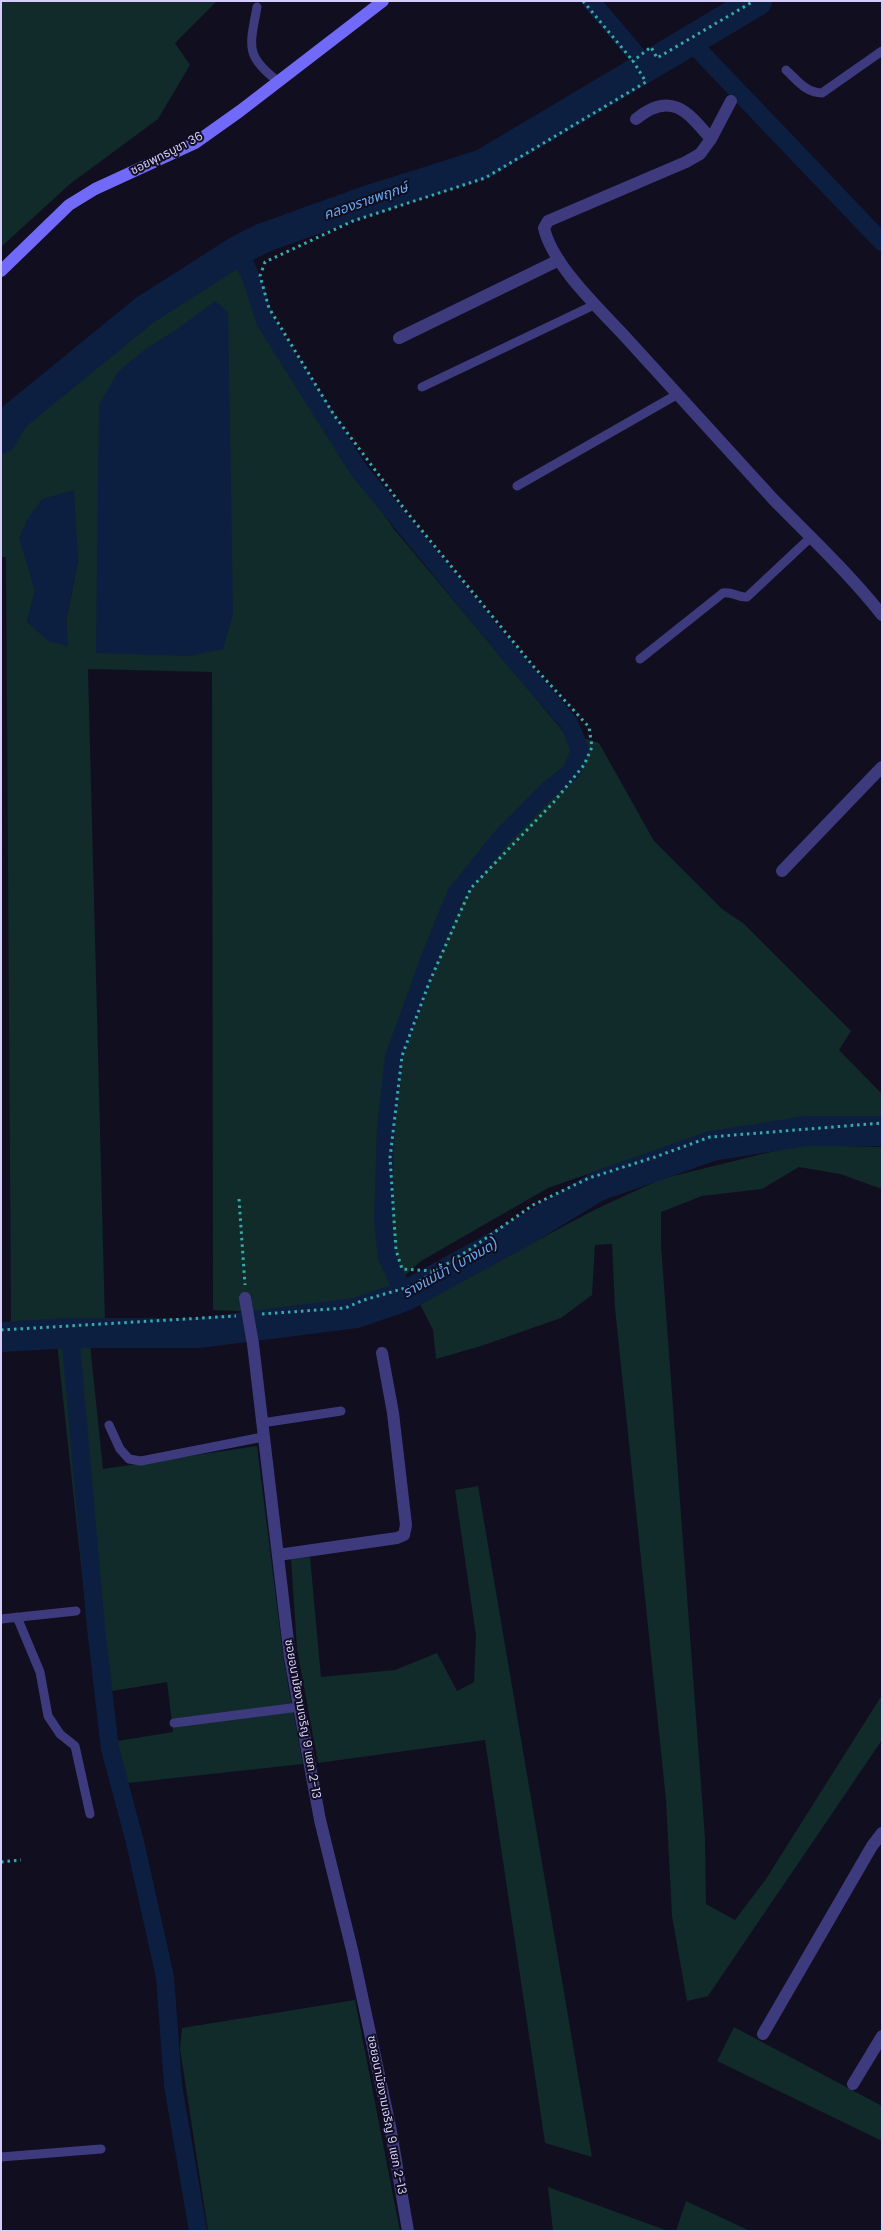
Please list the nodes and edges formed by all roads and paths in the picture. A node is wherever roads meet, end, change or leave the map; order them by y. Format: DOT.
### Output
graph roads {
  1 [pos="384,1"];
  2 [pos="583,1"];
  3 [pos="754,1"];
  4 [pos="257,7"];
  5 [pos="882,51"];
  6 [pos="633,61"];
  7 [pos="786,70"];
  8 [pos="279,82"];
  9 [pos="731,101"];
  10 [pos="636,118"];
  11 [pos="711,139"];
  12 [pos="559,260"];
  13 [pos="1,271"];
  14 [pos="596,304"];
  15 [pos="399,338"];
  16 [pos="422,387"];
  17 [pos="678,394"];
  18 [pos="517,486"];
  19 [pos="810,538"];
  20 [pos="882,615"];
  21 [pos="640,659"];
  22 [pos="882,766"];
  23 [pos="782,872"];
  24 [pos="882,1123"];
  25 [pos="239,1199"];
  26 [pos="433,1271"];
  27 [pos="245,1298"];
  28 [pos="259,1314"];
  29 [pos="244,1316"];
  30 [pos="1,1330"];
  31 [pos="382,1353"];
  32 [pos="341,1411"];
  33 [pos="262,1423"];
  34 [pos="109,1424"];
  35 [pos="263,1437"];
  36 [pos="278,1554"];
  37 [pos="76,1611"];
  38 [pos="17,1617"];
  39 [pos="1,1618"];
  40 [pos="299,1707"];
  41 [pos="174,1723"];
  42 [pos="90,1814"];
  43 [pos="880,1838"];
  44 [pos="21,1860"];
  45 [pos="1,1862"];
  46 [pos="763,2034"];
  47 [pos="882,2036"];
  48 [pos="853,2084"];
  49 [pos="101,2149"];
  50 [pos="1,2157"];
  51 [pos="408,2231"];
  1 -- 8 [label="street, ซอยพุทธบูชา 36"];
  2 -- 6 [label="path"];
  3 -- 6 [label="path"];
  4 -- 8 [label="lane"];
  5 -- 7 [label="lane"];
  6 -- 26 [label="path"];
  8 -- 13 [label="street, ซอยพุทธบูชา 36"];
  9 -- 11 [label="street"];
  10 -- 11 [label="street"];
  11 -- 12 [label="street"];
  12 -- 14 [label="street"];
  12 -- 15 [label="street"];
  14 -- 16 [label="lane"];
  14 -- 17 [label="street"];
  17 -- 18 [label="lane"];
  17 -- 19 [label="street"];
  19 -- 20 [label="street"];
  19 -- 21 [label="lane"];
  22 -- 23 [label="street"];
  24 -- 26 [label="path"];
  25 -- 27 [label="path"];
  26 -- 28 [label="path"];
  27 -- 33 [label="street, ซอยอนามัยงามเจริญ 9 แยก 2-13, bridge"];
  29 -- 30 [label="path"];
  31 -- 36 [label="street"];
  32 -- 33 [label="lane"];
  33 -- 35 [label="street, ซอยอนามัยงามเจริญ 9 แยก 2-13"];
  34 -- 35 [label="lane"];
  35 -- 36 [label="street, ซอยอนามัยงามเจริญ 9 แยก 2-13"];
  36 -- 40 [label="street, ซอยอนามัยงามเจริญ 9 แยก 2-13"];
  37 -- 38 [label="lane"];
  38 -- 39 [label="lane"];
  38 -- 42 [label="lane"];
  40 -- 41 [label="lane"];
  40 -- 51 [label="street, ซอยอนามัยงามเจริญ 9 แยก 2-13"];
  43 -- 46 [label="street"];
  44 -- 45 [label="path"];
  47 -- 48 [label="street"];
  49 -- 50 [label="lane"];
}
